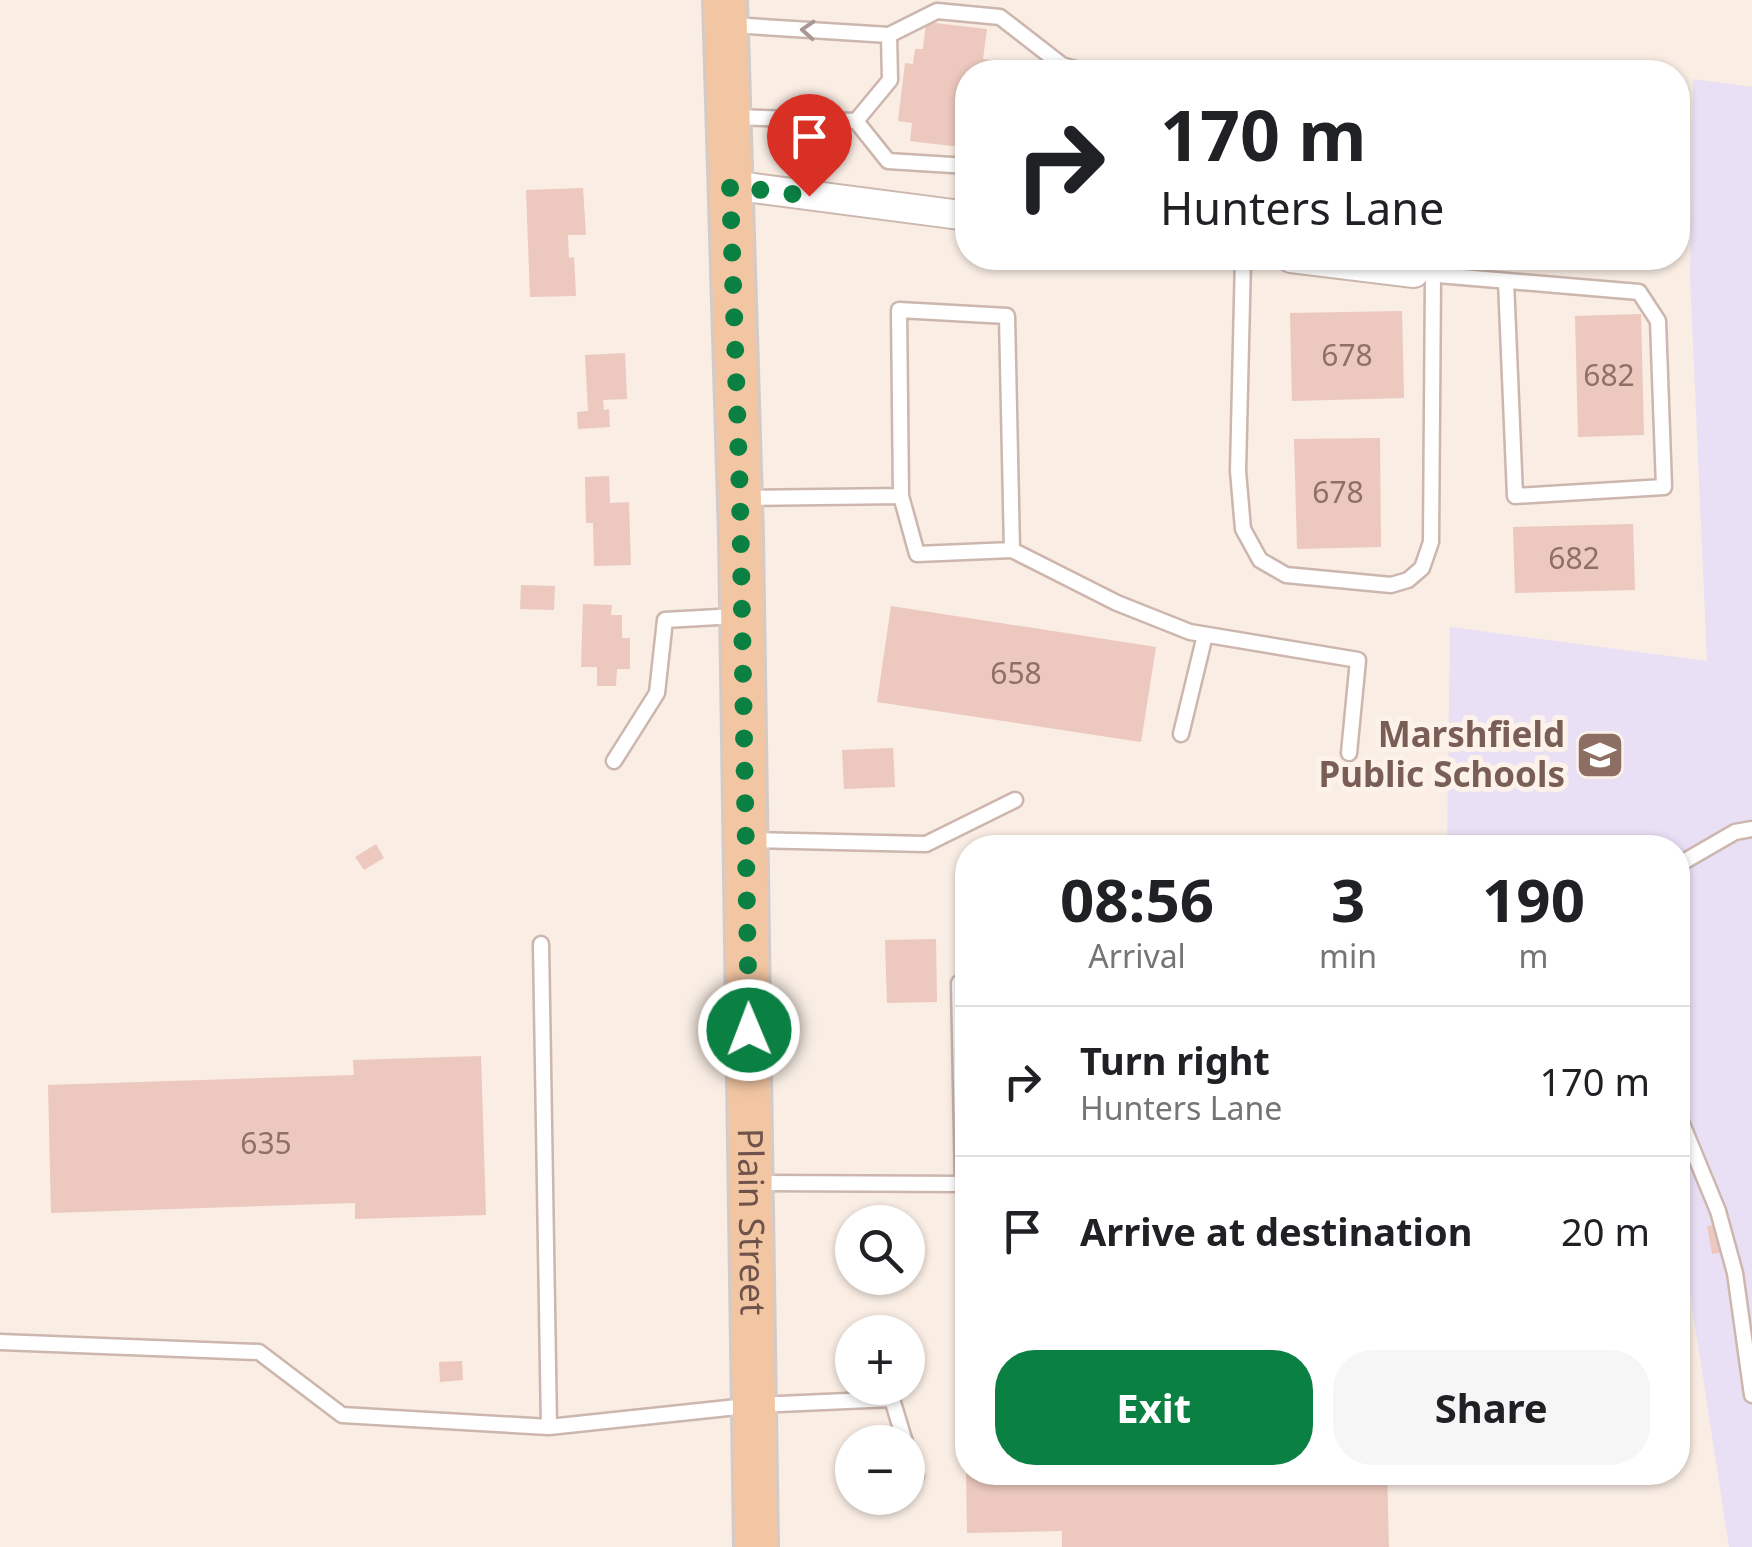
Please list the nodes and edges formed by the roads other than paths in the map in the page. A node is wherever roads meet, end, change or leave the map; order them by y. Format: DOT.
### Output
graph roads {
  1 [pos="726,12"];
  2 [pos="889,35"];
  3 [pos="1056,60"];
  4 [pos="728,116"];
  5 [pos="856,121"];
  6 [pos="955,165"];
  7 [pos="730,186"];
  8 [pos="955,214"];
  9 [pos="1243,270"];
  10 [pos="1390,270"];
  11 [pos="1424,274"];
  12 [pos="1506,281"];
  13 [pos="901,496"];
  14 [pos="740,498"];
  15 [pos="1012,550"];
  16 [pos="742,616"];
  17 [pos="1205,635"];
  18 [pos="1181,734"];
  19 [pos="1349,754"];
  20 [pos="614,761"];
  21 [pos="1015,800"];
  22 [pos="1752,829"];
  23 [pos="745,840"];
  24 [pos="1690,858"];
  25 [pos="540,944"];
  26 [pos="1690,1143"];
  27 [pos="752,1183"];
  28 [pos="955,1184"];
  29 [pos="0,1342"];
  30 [pos="1752,1395"];
  31 [pos="756,1405"];
  32 [pos="900,1425"];
  33 [pos="549,1427"];
  34 [pos="756,1547"];
  2 -- 1 [label="lane, one-way"];
  1 -- 4 [label="main road, Plain Street"];
  2 -- 3 [label="lane"];
  2 -- 5 [label="lane"];
  4 -- 5 [label="lane"];
  4 -- 7 [label="main road, Plain Street"];
  5 -- 6 [label="lane"];
  7 -- 8 [label="street"];
  7 -- 14 [label="main road, Plain Street"];
  9 -- 11 [label="lane"];
  10 -- 11 [label="street"];
  11 -- 12 [label="lane"];
  12 -- 12 [label="lane"];
  13 -- 14 [label="lane"];
  13 -- 15 [label="lane"];
  13 -- 15 [label="lane"];
  14 -- 16 [label="main road, Plain Street"];
  15 -- 17 [label="lane"];
  16 -- 20 [label="lane"];
  16 -- 23 [label="main road, Plain Street"];
  17 -- 18 [label="lane"];
  17 -- 19 [label="lane"];
  21 -- 23 [label="lane"];
  22 -- 24 [label="lane"];
  23 -- 27 [label="main road, Plain Street"];
  25 -- 33 [label="lane"];
  26 -- 30 [label="lane"];
  27 -- 28 [label="lane"];
  27 -- 31 [label="main road, Plain Street"];
  29 -- 33 [label="lane"];
  31 -- 32 [label="lane"];
  31 -- 33 [label="lane"];
  31 -- 34 [label="main road, Plain Street"];
}
